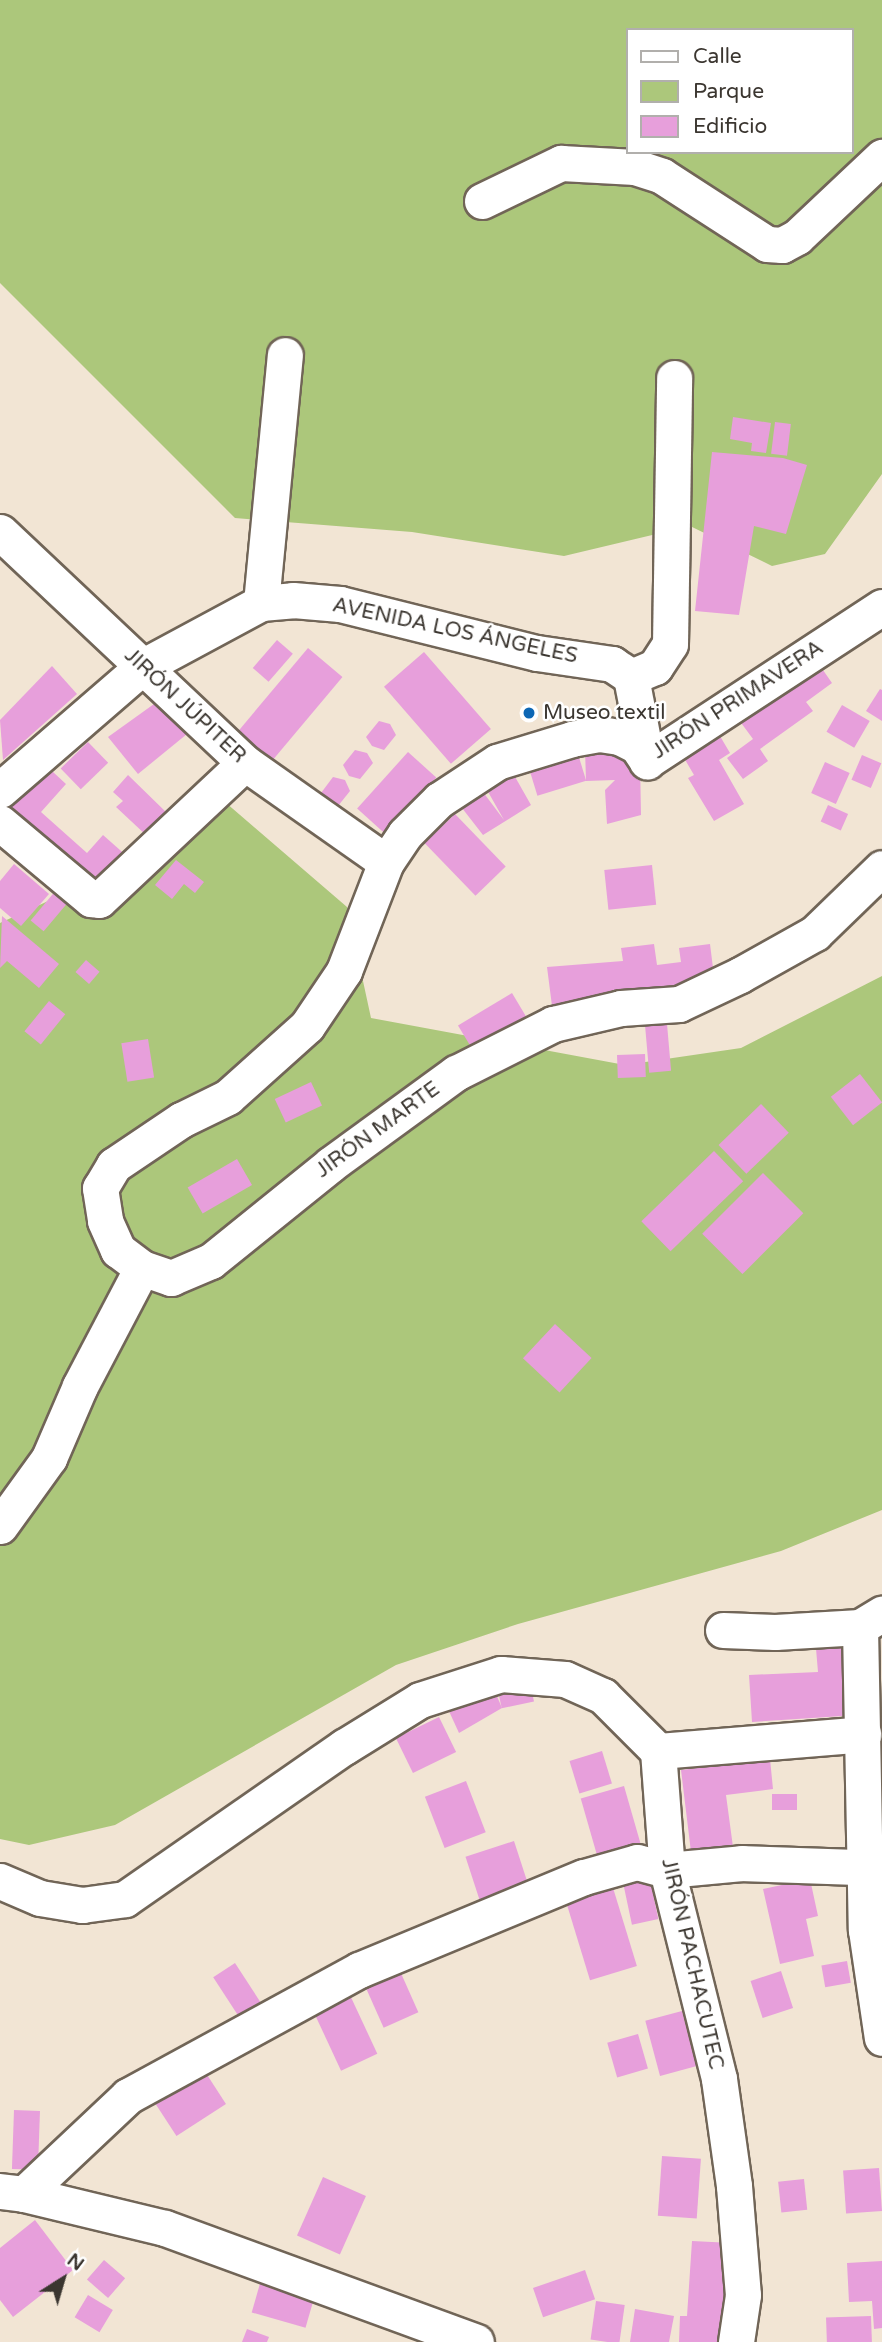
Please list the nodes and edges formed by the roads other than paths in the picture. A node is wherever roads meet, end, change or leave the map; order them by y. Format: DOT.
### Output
graph roads {
  1 [pos="882,157"];
  2 [pos="482,201"];
  3 [pos="285,355"];
  4 [pos="674,378"];
  5 [pos="0,532"];
  6 [pos="261,603"];
  7 [pos="882,607"];
  8 [pos="142,667"];
  9 [pos="631,677"];
  10 [pos="647,761"];
  11 [pos="245,763"];
  12 [pos="0,790"];
  13 [pos="0,823"];
  14 [pos="386,862"];
  15 [pos="882,868"];
  16 [pos="142,1268"];
  17 [pos="0,1526"];
  18 [pos="871,1620"];
  19 [pos="723,1630"];
  20 [pos="863,1734"];
  21 [pos="657,1751"];
  22 [pos="874,1866"];
  23 [pos="667,1870"];
  24 [pos="0,1881"];
  25 [pos="882,1943"];
  26 [pos="882,2038"];
  27 [pos="12,2193"];
  28 [pos="476,2342"];
  29 [pos="736,2342"];
  1 -- 2 [label="street"];
  3 -- 6 [label="street"];
  4 -- 9 [label="street"];
  5 -- 8 [label="street, JIRÓN JÚPITER"];
  6 -- 8 [label="street, AVENIDA LOS ÁNGELES"];
  6 -- 9 [label="street, AVENIDA LOS ÁNGELES"];
  7 -- 10 [label="street, JIRÓN PRIMAVERA"];
  8 -- 11 [label="street, JIRÓN JÚPITER"];
  8 -- 12 [label="street, AVENIDA LOS ÁNGELES"];
  9 -- 10 [label="street"];
  10 -- 14 [label="street, JIRÓN PRIMAVERA"];
  11 -- 13 [label="street"];
  11 -- 14 [label="street, JIRÓN JÚPITER"];
  14 -- 16 [label="street, JIRÓN PRIMAVERA"];
  15 -- 16 [label="street, JIRÓN MARTE"];
  16 -- 17 [label="street"];
  18 -- 19 [label="street"];
  18 -- 20 [label="street"];
  20 -- 21 [label="street"];
  20 -- 22 [label="street"];
  21 -- 23 [label="street, JIRÓN PACHACUTEC"];
  21 -- 24 [label="street"];
  22 -- 23 [label="street"];
  22 -- 25 [label="street"];
  22 -- 26 [label="street"];
  23 -- 27 [label="street"];
  23 -- 29 [label="street, JIRÓN PACHACUTEC"];
  27 -- 28 [label="street"];
}
